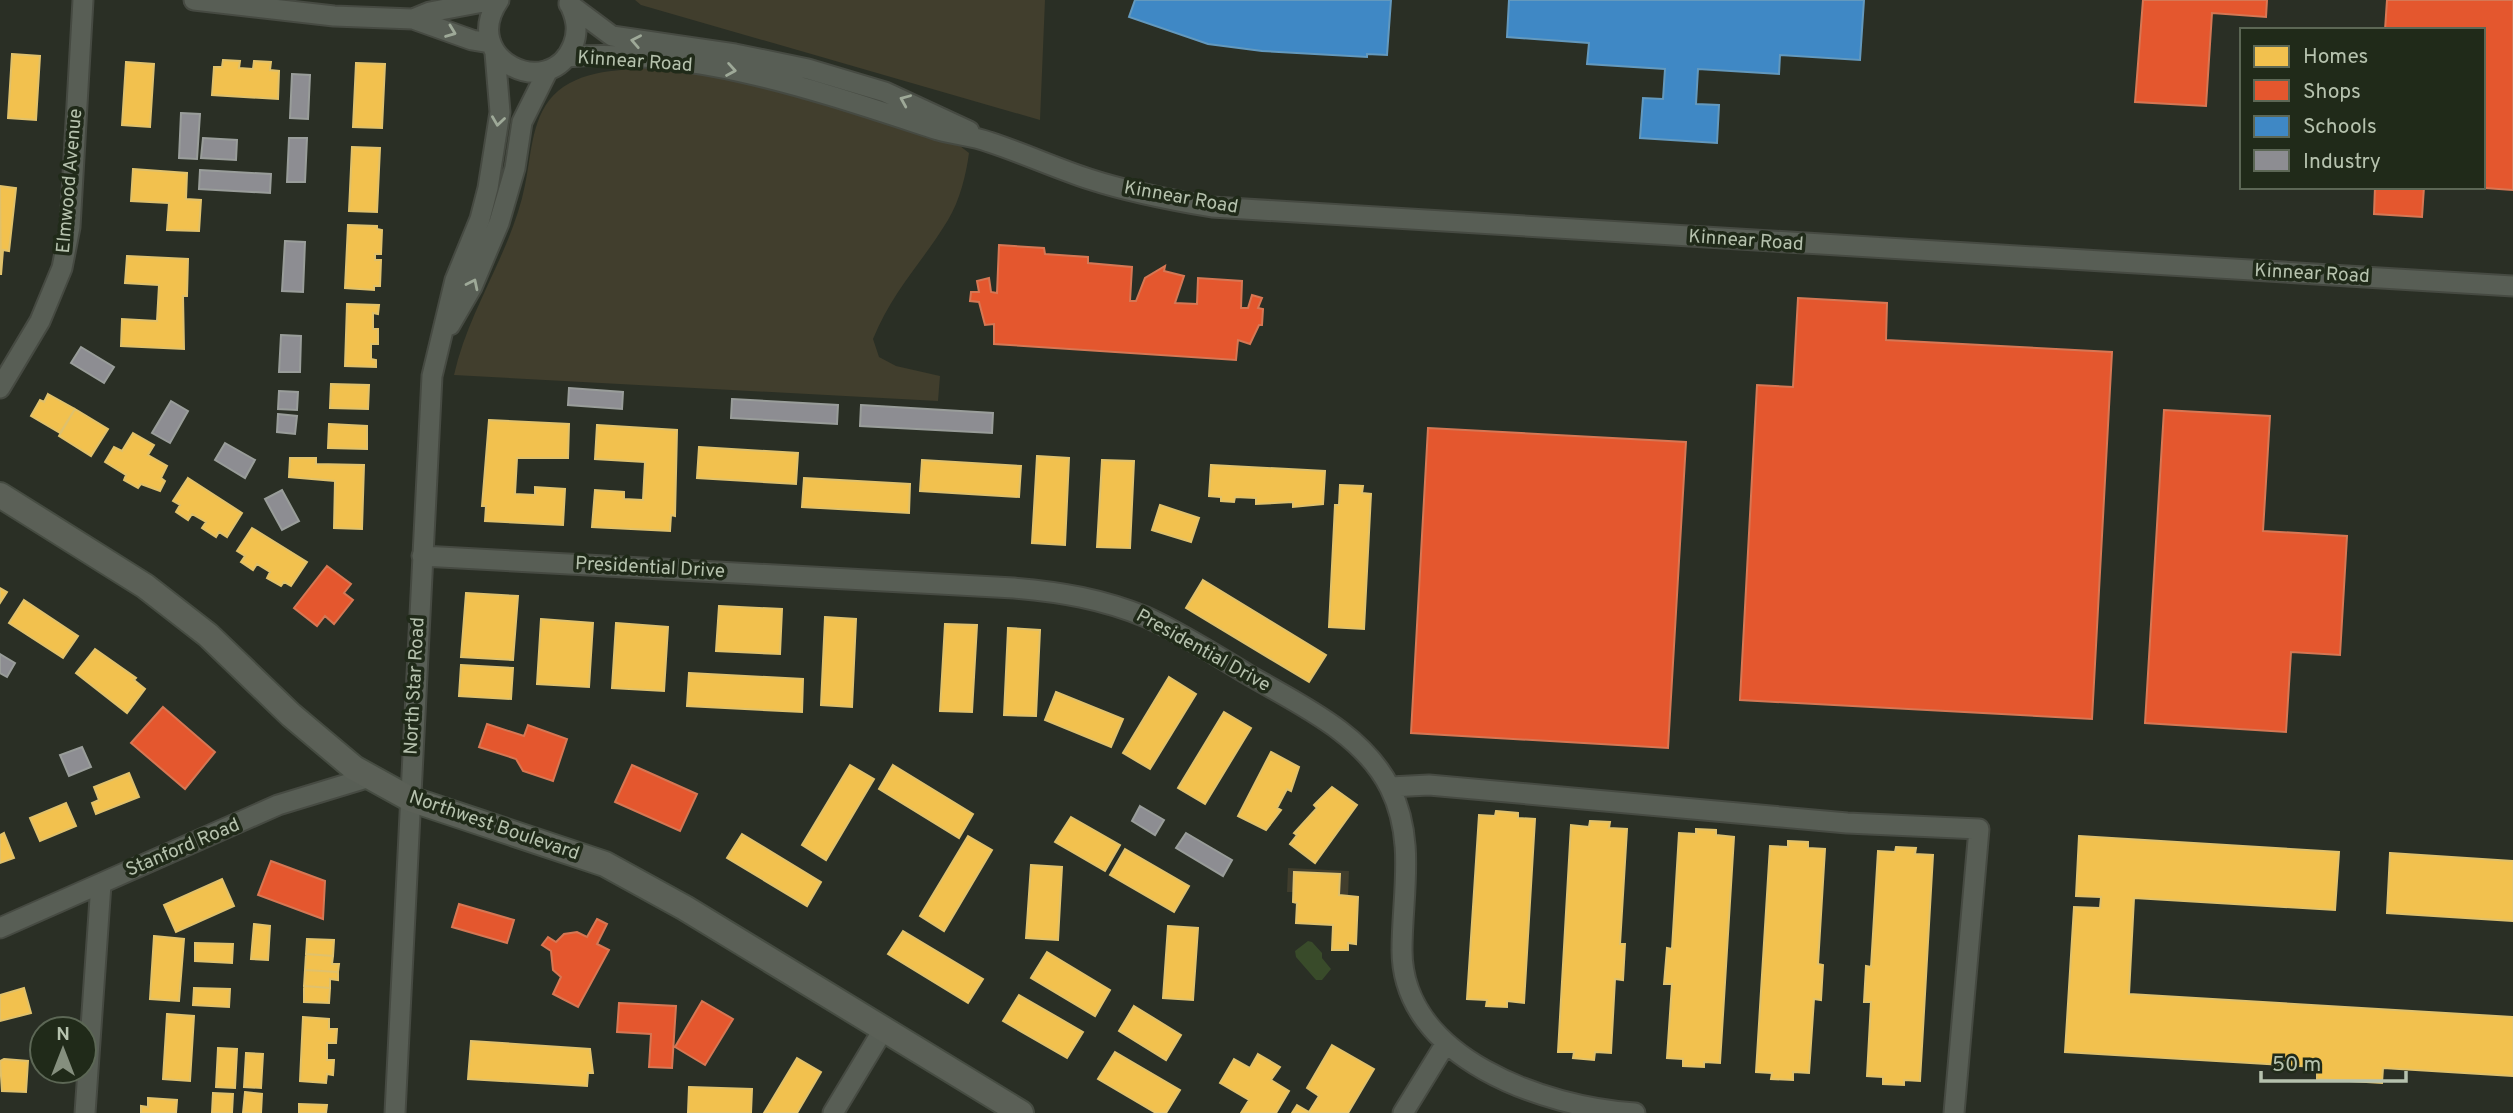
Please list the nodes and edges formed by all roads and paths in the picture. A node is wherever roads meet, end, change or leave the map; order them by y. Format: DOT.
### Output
graph roads {
  1 [pos="83,0"];
  2 [pos="194,0"];
  3 [pos="496,0"];
  4 [pos="567,2"];
  5 [pos="413,19"];
  6 [pos="493,48"];
  7 [pos="566,57"];
  8 [pos="548,70"];
  9 [pos="988,141"];
  10 [pos="2513,286"];
  11 [pos="439,344"];
  12 [pos="0,388"];
  13 [pos="0,495"];
  14 [pos="422,556"];
  15 [pos="370,777"];
  16 [pos="1390,786"];
  17 [pos="410,799"];
  18 [pos="101,884"];
  19 [pos="0,929"];
  20 [pos="883,1030"];
  21 [pos="1446,1043"];
  22 [pos="85,1113"];
  23 [pos="395,1113"];
  24 [pos="833,1113"];
  25 [pos="1021,1113"];
  26 [pos="1403,1113"];
  27 [pos="1635,1113"];
  28 [pos="1954,1113"];
  1 -- 12 [label="street, Elmwood Avenue"];
  2 -- 5 [label="street"];
  3 -- 5 [label="street"];
  3 -- 6 [label="street, North Star Road"];
  4 -- 7 [label="street"];
  9 -- 4 [label="street, Kinnear Road, one-way"];
  5 -- 6 [label="street, one-way"];
  6 -- 8 [label="street"];
  6 -- 11 [label="street, North Star Road, one-way"];
  7 -- 8 [label="street"];
  7 -- 9 [label="street, Kinnear Road, one-way"];
  11 -- 8 [label="street, North Star Road, one-way"];
  9 -- 10 [label="street, Kinnear Road"];
  11 -- 14 [label="street, North Star Road"];
  13 -- 15 [label="main road, Northwest Boulevard"];
  14 -- 16 [label="street, Presidential Drive"];
  14 -- 17 [label="street, North Star Road"];
  15 -- 17 [label="main road, Northwest Boulevard"];
  15 -- 18 [label="street, Stanford Road"];
  16 -- 21 [label="street, Presidential Drive"];
  16 -- 28 [label="street"];
  17 -- 20 [label="main road, Northwest Boulevard"];
  17 -- 23 [label="street, North Star Road"];
  18 -- 19 [label="street, Stanford Road"];
  18 -- 22 [label="street"];
  20 -- 24 [label="street"];
  20 -- 25 [label="main road, Northwest Boulevard"];
  21 -- 26 [label="street"];
  21 -- 27 [label="street, Presidential Drive"];
}
